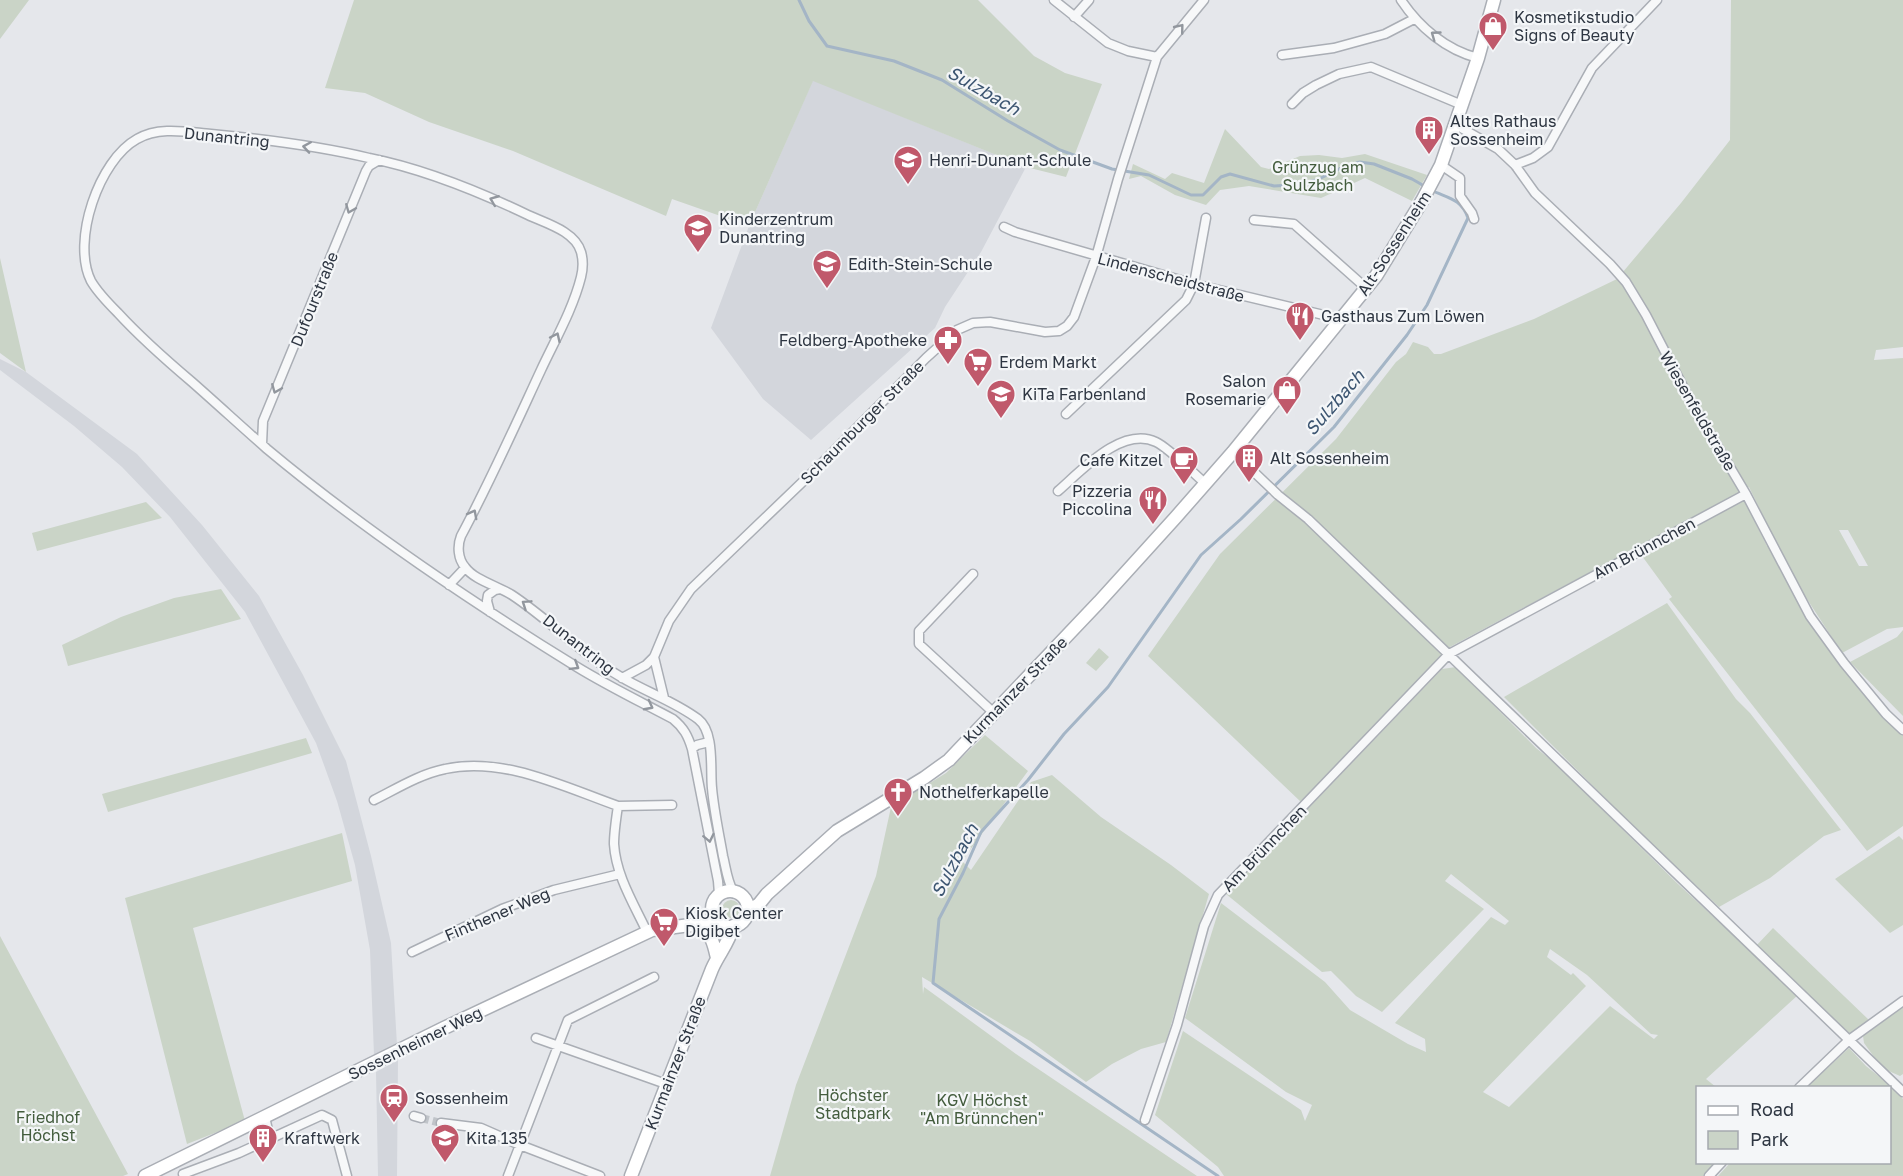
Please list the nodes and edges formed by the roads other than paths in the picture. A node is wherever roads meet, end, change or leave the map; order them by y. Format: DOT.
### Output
graph roads {
  1 [pos="1054,0"];
  2 [pos="1089,0"];
  3 [pos="1204,0"];
  4 [pos="1401,0"];
  5 [pos="1494,0"];
  6 [pos="1657,0"];
  7 [pos="1074,17"];
  8 [pos="1414,19"];
  9 [pos="1282,55"];
  10 [pos="1157,57"];
  11 [pos="1478,58"];
  12 [pos="1292,104"];
  13 [pos="1462,105"];
  14 [pos="1456,125"];
  15 [pos="379,160"];
  16 [pos="1441,165"];
  17 [pos="1515,165"];
  18 [pos="1206,218"];
  19 [pos="1474,219"];
  20 [pos="1254,220"];
  21 [pos="1004,227"];
  22 [pos="1096,257"];
  23 [pos="1194,285"];
  24 [pos="1366,288"];
  25 [pos="1338,323"];
  26 [pos="1066,414"];
  27 [pos="262,444"];
  28 [pos="1233,452"];
  29 [pos="1206,484"];
  30 [pos="1058,491"];
  31 [pos="1746,494"];
  32 [pos="465,568"];
  33 [pos="973,574"];
  34 [pos="450,585"];
  35 [pos="501,589"];
  36 [pos="490,612"];
  37 [pos="1449,654"];
  38 [pos="654,657"];
  39 [pos="622,678"];
  40 [pos="664,698"];
  41 [pos="994,713"];
  42 [pos="1903,730"];
  43 [pos="709,742"];
  44 [pos="692,749"];
  45 [pos="711,760"];
  46 [pos="695,769"];
  47 [pos="374,800"];
  48 [pos="672,805"];
  49 [pos="618,806"];
  50 [pos="703,807"];
  51 [pos="714,809"];
  52 [pos="620,874"];
  53 [pos="739,893"];
  54 [pos="767,894"];
  55 [pos="716,899"];
  56 [pos="748,911"];
  57 [pos="725,925"];
  58 [pos="694,926"];
  59 [pos="647,932"];
  60 [pos="412,952"];
  61 [pos="719,954"];
  62 [pos="654,977"];
  63 [pos="1903,1001"];
  64 [pos="536,1038"];
  65 [pos="1849,1040"];
  66 [pos="558,1045"];
  67 [pos="666,1084"];
  68 [pos="1801,1086"];
  69 [pos="1903,1092"];
  70 [pos="266,1118"];
  71 [pos="1145,1120"];
  72 [pos="441,1123"];
  73 [pos="270,1139"];
  74 [pos="520,1145"];
  75 [pos="179,1161"];
  76 [pos="1720,1164"];
  77 [pos="184,1175"];
  78 [pos="145,1176"];
  79 [pos="347,1176"];
  80 [pos="508,1176"];
  81 [pos="600,1176"];
  82 [pos="632,1176"];
  83 [pos="1709,1176"];
  1 -- 7 [label="street"];
  2 -- 7 [label="street"];
  10 -- 3 [label="street, Schaumburger Straße, one-way"];
  4 -- 8 [label="street"];
  5 -- 11 [label="main road, Alt-Sossenheim"];
  6 -- 17 [label="street"];
  7 -- 10 [label="street"];
  8 -- 9 [label="street"];
  11 -- 8 [label="street, one-way"];
  10 -- 22 [label="street, Schaumburger Straße"];
  11 -- 13 [label="main road, Alt-Sossenheim"];
  12 -- 13 [label="street"];
  13 -- 14 [label="main road, Alt-Sossenheim"];
  14 -- 16 [label="main road, Alt-Sossenheim"];
  14 -- 17 [label="street, Wiesenfeldstraße"];
  15 -- 27 [label="street, Dufourstraße, one-way"];
  15 -- 27 [label="street, Dunantring, one-way"];
  32 -- 15 [label="street, Dunantring, one-way"];
  16 -- 19 [label="street"];
  16 -- 24 [label="main road, Alt-Sossenheim"];
  17 -- 31 [label="street, Wiesenfeldstraße"];
  18 -- 23 [label="street"];
  20 -- 24 [label="street"];
  21 -- 22 [label="street, Lindenscheidstraße"];
  22 -- 23 [label="street, Lindenscheidstraße"];
  22 -- 38 [label="street, Schaumburger Straße"];
  23 -- 25 [label="street, Lindenscheidstraße"];
  23 -- 26 [label="street"];
  24 -- 25 [label="main road, Alt-Sossenheim"];
  25 -- 28 [label="main road, Alt-Sossenheim"];
  27 -- 34 [label="street, Dunantring"];
  28 -- 29 [label="main road, Kurmainzer Straße"];
  28 -- 37 [label="street"];
  29 -- 30 [label="street"];
  29 -- 41 [label="main road, Kurmainzer Straße"];
  31 -- 37 [label="street, Am Brünnchen"];
  31 -- 42 [label="street, Wiesenfeldstraße"];
  32 -- 34 [label="street"];
  32 -- 35 [label="street, Dunantring"];
  33 -- 41 [label="street"];
  34 -- 36 [label="street, Dunantring"];
  35 -- 36 [label="street"];
  39 -- 35 [label="street, Dunantring, one-way"];
  36 -- 44 [label="street, Dunantring, one-way"];
  37 -- 65 [label="street"];
  37 -- 71 [label="street, Am Brünnchen"];
  38 -- 39 [label="street"];
  38 -- 40 [label="street"];
  39 -- 40 [label="street, Dunantring"];
  40 -- 43 [label="street, Dunantring"];
  41 -- 54 [label="main road, Kurmainzer Straße"];
  43 -- 44 [label="street"];
  43 -- 45 [label="street, Dunantring"];
  44 -- 46 [label="street, Dunantring"];
  45 -- 46 [label="street"];
  45 -- 51 [label="street, Dunantring"];
  46 -- 50 [label="street, Dunantring"];
  47 -- 49 [label="street"];
  48 -- 49 [label="street"];
  49 -- 52 [label="street"];
  50 -- 51 [label="street"];
  50 -- 55 [label="street, Dunantring, one-way"];
  51 -- 53 [label="street, Dunantring"];
  52 -- 59 [label="street"];
  52 -- 60 [label="street, Finthener Weg"];
  53 -- 54 [label="main road"];
  53 -- 55 [label="main road"];
  53 -- 56 [label="main road"];
  54 -- 56 [label="main road, Kurmainzer Straße"];
  55 -- 57 [label="main road"];
  55 -- 58 [label="main road"];
  56 -- 57 [label="main road"];
  57 -- 58 [label="main road, Sossenheimer Weg"];
  57 -- 61 [label="main road, Kurmainzer Straße"];
  58 -- 59 [label="main road, Sossenheimer Weg"];
  58 -- 61 [label="main road"];
  59 -- 70 [label="main road, Sossenheimer Weg"];
  61 -- 67 [label="main road, Kurmainzer Straße"];
  62 -- 66 [label="street"];
  63 -- 65 [label="street"];
  64 -- 66 [label="street"];
  65 -- 68 [label="street"];
  65 -- 69 [label="street"];
  66 -- 67 [label="street"];
  66 -- 74 [label="street"];
  67 -- 82 [label="main road, Kurmainzer Straße"];
  70 -- 73 [label="street"];
  70 -- 75 [label="main road, Sossenheimer Weg"];
  72 -- 74 [label="street"];
  73 -- 77 [label="street"];
  73 -- 79 [label="street"];
  74 -- 80 [label="street"];
  74 -- 81 [label="street"];
  75 -- 77 [label="street"];
  75 -- 78 [label="main road, Sossenheimer Weg"];
  76 -- 83 [label="street"];
}
